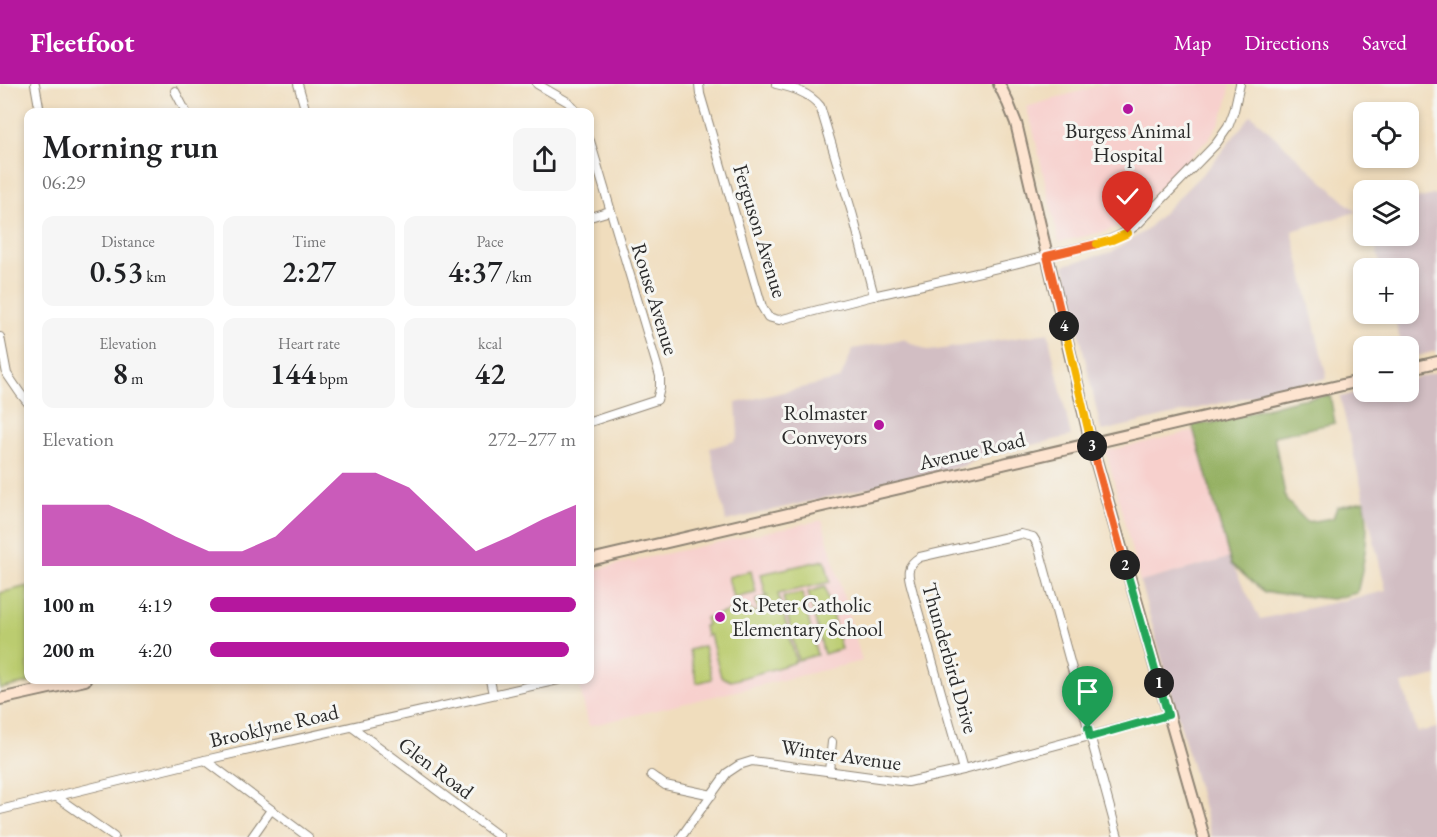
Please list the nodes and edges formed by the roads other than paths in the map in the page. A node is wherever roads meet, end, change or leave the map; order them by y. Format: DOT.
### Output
graph roads {
  1 [pos="34,84"];
  2 [pos="298,84"];
  3 [pos="537,84"];
  4 [pos="699,84"];
  5 [pos="776,84"];
  6 [pos="999,84"];
  7 [pos="1240,84"];
  8 [pos="175,91"];
  9 [pos="39,108"];
  10 [pos="184,108"];
  11 [pos="305,108"];
  12 [pos="573,108"];
  13 [pos="594,155"];
  14 [pos="610,211"];
  15 [pos="594,216"];
  16 [pos="1047,256"];
  17 [pos="874,296"];
  18 [pos="0,337"];
  19 [pos="1437,362"];
  20 [pos="1419,366"];
  21 [pos="1353,383"];
  22 [pos="24,398"];
  23 [pos="594,421"];
  24 [pos="1091,443"];
  25 [pos="594,559"];
  26 [pos="67,684"];
  27 [pos="491,684"];
  28 [pos="539,684"];
  29 [pos="492,694"];
  30 [pos="0,699"];
  31 [pos="1168,715"];
  32 [pos="352,727"];
  33 [pos="1090,737"];
  34 [pos="832,742"];
  35 [pos="205,760"];
  36 [pos="963,770"];
  37 [pos="829,771"];
  38 [pos="651,775"];
  39 [pos="712,795"];
  40 [pos="57,797"];
  41 [pos="0,810"];
  42 [pos="271,810"];
  43 [pos="114,837"];
  44 [pos="252,837"];
  45 [pos="308,837"];
  46 [pos="500,837"];
  47 [pos="681,837"];
  48 [pos="1118,837"];
  49 [pos="1204,837"];
  1 -- 9 [label="street"];
  2 -- 11 [label="street"];
  3 -- 12 [label="street"];
  4 -- 17 [label="street, Ferguson Avenue"];
  5 -- 17 [label="street"];
  6 -- 16 [label="street"];
  7 -- 16 [label="street, Ferguson Avenue"];
  8 -- 10 [label="street"];
  13 -- 14 [label="street, Rouse Avenue"];
  14 -- 15 [label="street"];
  14 -- 23 [label="street, Rouse Avenue"];
  16 -- 17 [label="street, Ferguson Avenue"];
  16 -- 24 [label="street"];
  18 -- 22 [label="street"];
  19 -- 20 [label="street"];
  21 -- 24 [label="street, Avenue Road"];
  24 -- 25 [label="street, Avenue Road"];
  24 -- 31 [label="street"];
  26 -- 30 [label="street"];
  27 -- 29 [label="street"];
  28 -- 29 [label="street, Brooklyne Road"];
  29 -- 32 [label="street, Brooklyne Road"];
  31 -- 33 [label="street, Winter Avenue"];
  31 -- 49 [label="street"];
  32 -- 35 [label="street, Brooklyne Road"];
  32 -- 46 [label="street, Glen Road"];
  33 -- 36 [label="street, Winter Avenue"];
  33 -- 36 [label="street, Thunderbird Drive"];
  33 -- 48 [label="street, Thunderbird Drive"];
  34 -- 37 [label="street"];
  35 -- 40 [label="street, Brooklyne Road"];
  35 -- 42 [label="street"];
  36 -- 37 [label="street, Winter Avenue"];
  37 -- 39 [label="street, Winter Avenue"];
  38 -- 39 [label="street"];
  39 -- 47 [label="street, Winter Avenue"];
  40 -- 41 [label="street, Brooklyne Road"];
  40 -- 43 [label="street"];
  42 -- 44 [label="street"];
  42 -- 45 [label="street"];
}
